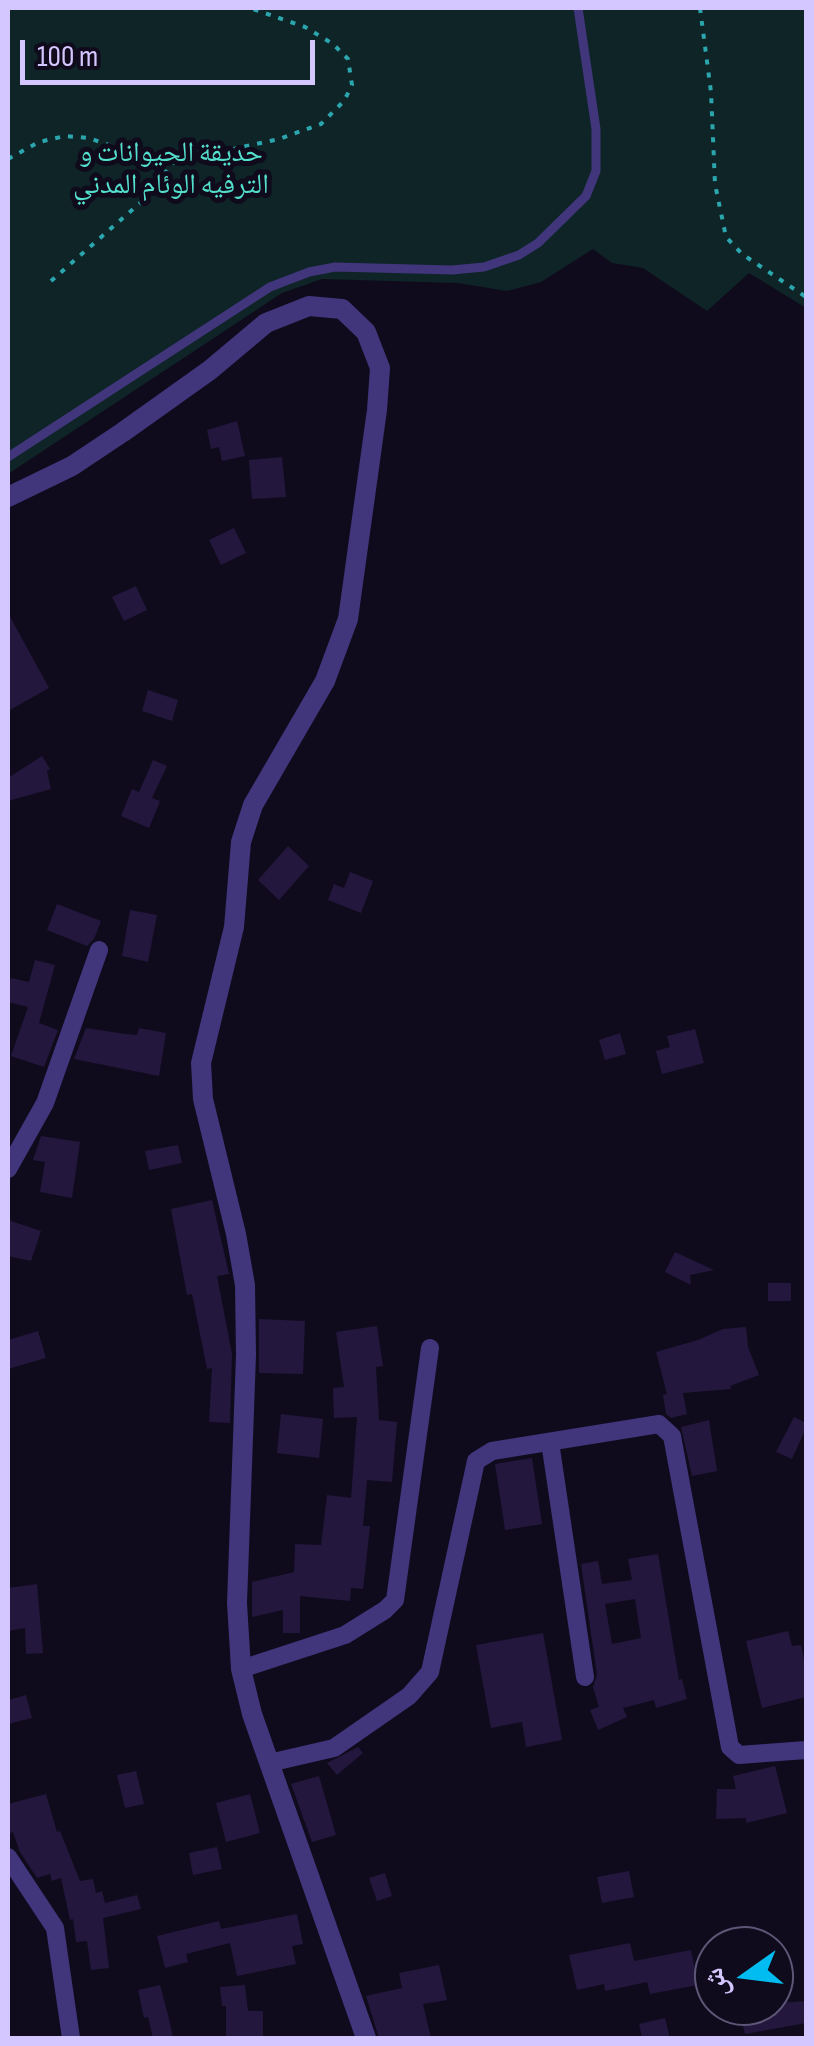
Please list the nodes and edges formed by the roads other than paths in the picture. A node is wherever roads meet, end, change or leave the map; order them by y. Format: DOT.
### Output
graph roads {
  1 [pos="578,8"];
  2 [pos="8,458"];
  3 [pos="8,496"];
  4 [pos="98,950"];
  5 [pos="8,1170"];
  6 [pos="430,1348"];
  7 [pos="550,1442"];
  8 [pos="241,1669"];
  9 [pos="585,1677"];
  10 [pos="806,1750"];
  11 [pos="268,1764"];
  12 [pos="8,1857"];
  13 [pos="71,2038"];
  14 [pos="366,2038"];
  1 -- 2 [label="lane"];
  3 -- 8 [label="street"];
  4 -- 5 [label="street"];
  6 -- 8 [label="street"];
  7 -- 9 [label="street"];
  7 -- 10 [label="street"];
  7 -- 11 [label="street"];
  8 -- 11 [label="street"];
  11 -- 14 [label="street"];
  12 -- 13 [label="street"];
}
